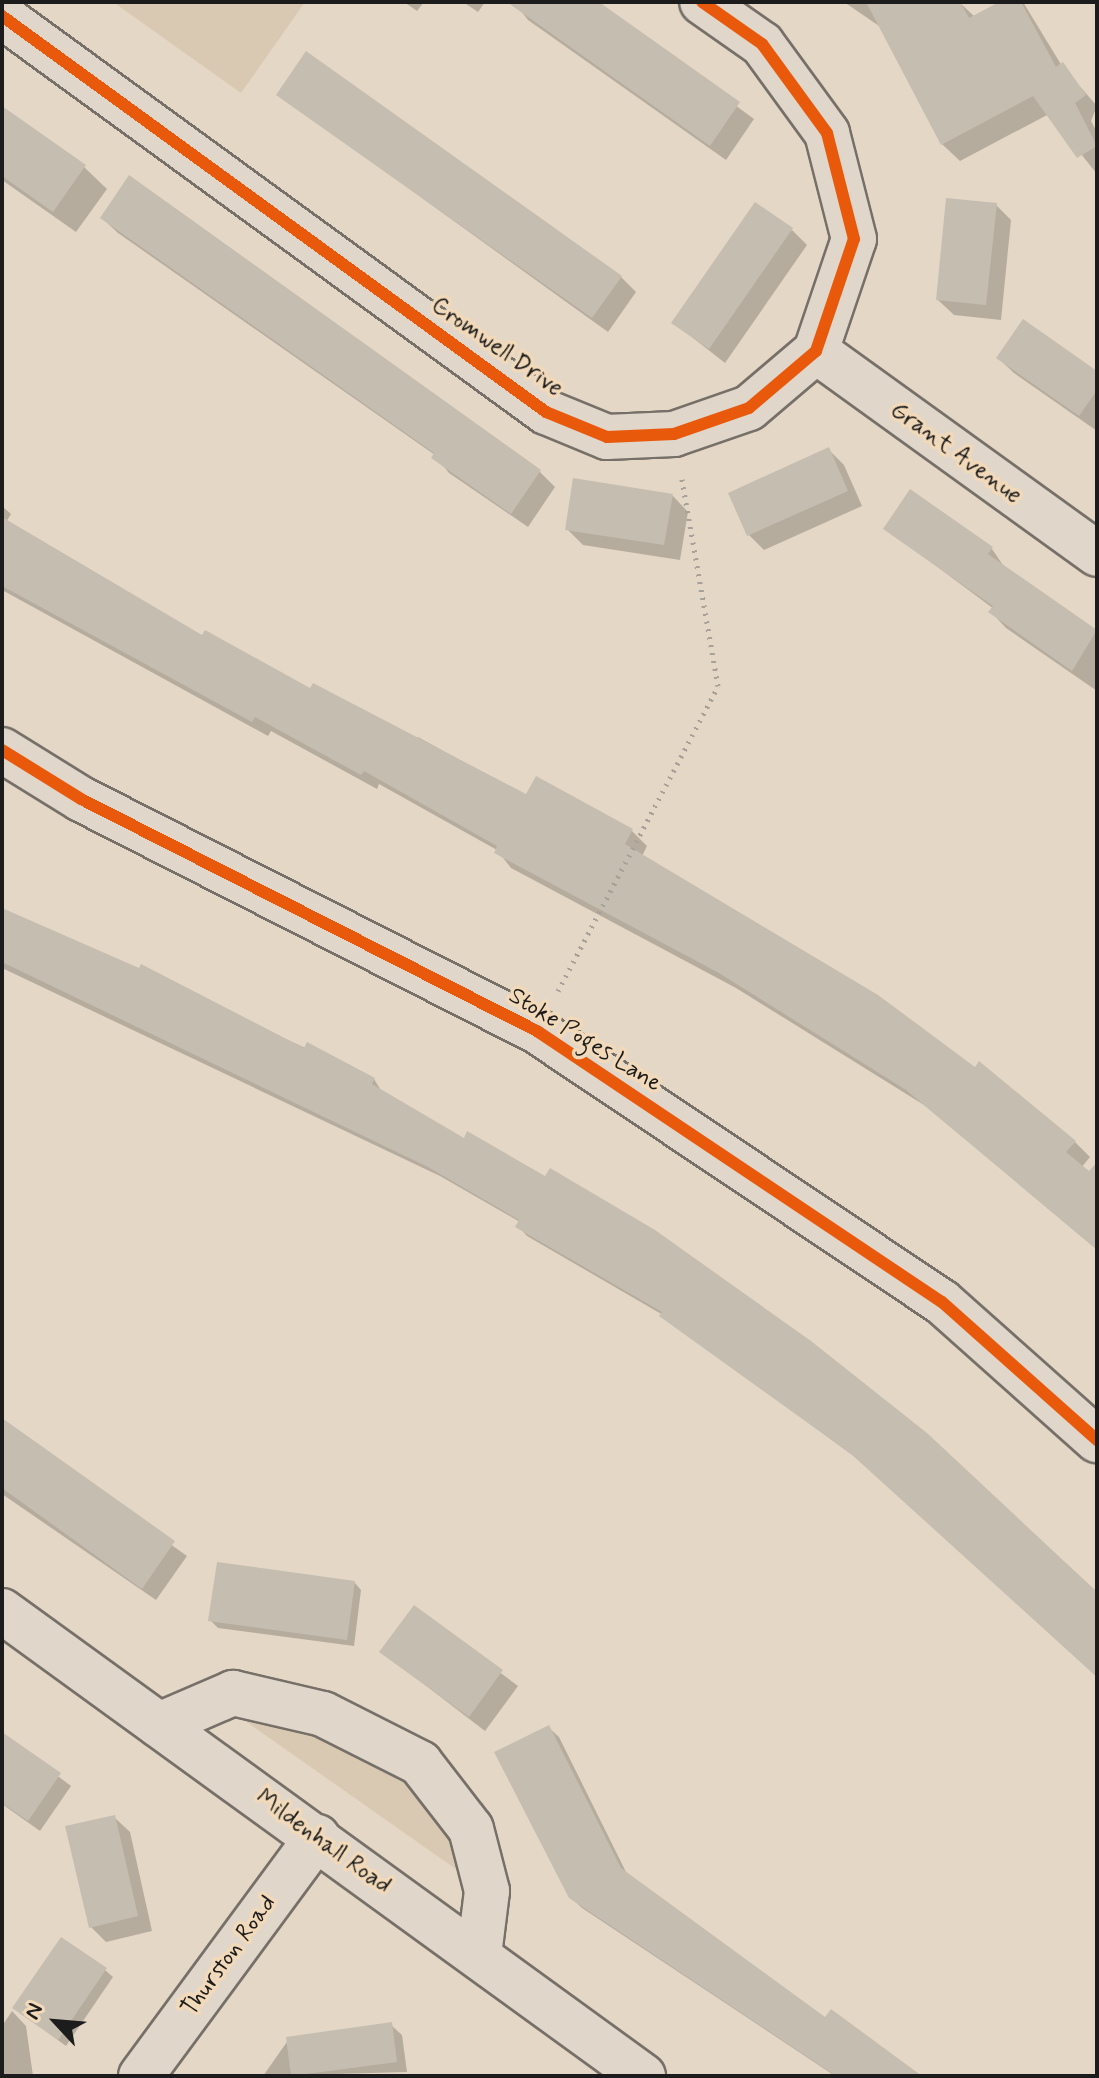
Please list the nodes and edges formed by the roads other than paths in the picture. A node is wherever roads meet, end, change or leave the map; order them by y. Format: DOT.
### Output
graph roads {
  1 [pos="702,2"];
  2 [pos="2,16"];
  3 [pos="816,351"];
  4 [pos="1097,554"];
  5 [pos="2,750"];
  6 [pos="1097,1440"];
  7 [pos="2,1611"];
  8 [pos="159,1725"];
  9 [pos="317,1837"];
  10 [pos="479,1955"];
  11 [pos="141,2076"];
  12 [pos="643,2076"];
  1 -- 3 [label="street"];
  2 -- 3 [label="street, Cromwell Drive"];
  3 -- 4 [label="street, Grant Avenue"];
  5 -- 6 [label="street, Stoke Poges Lane"];
  7 -- 8 [label="street, Mildenhall Road"];
  8 -- 9 [label="street, Mildenhall Road"];
  8 -- 10 [label="street"];
  9 -- 10 [label="street, Mildenhall Road"];
  9 -- 11 [label="street, Thurston Road"];
  10 -- 12 [label="street, Mildenhall Road"];
}
